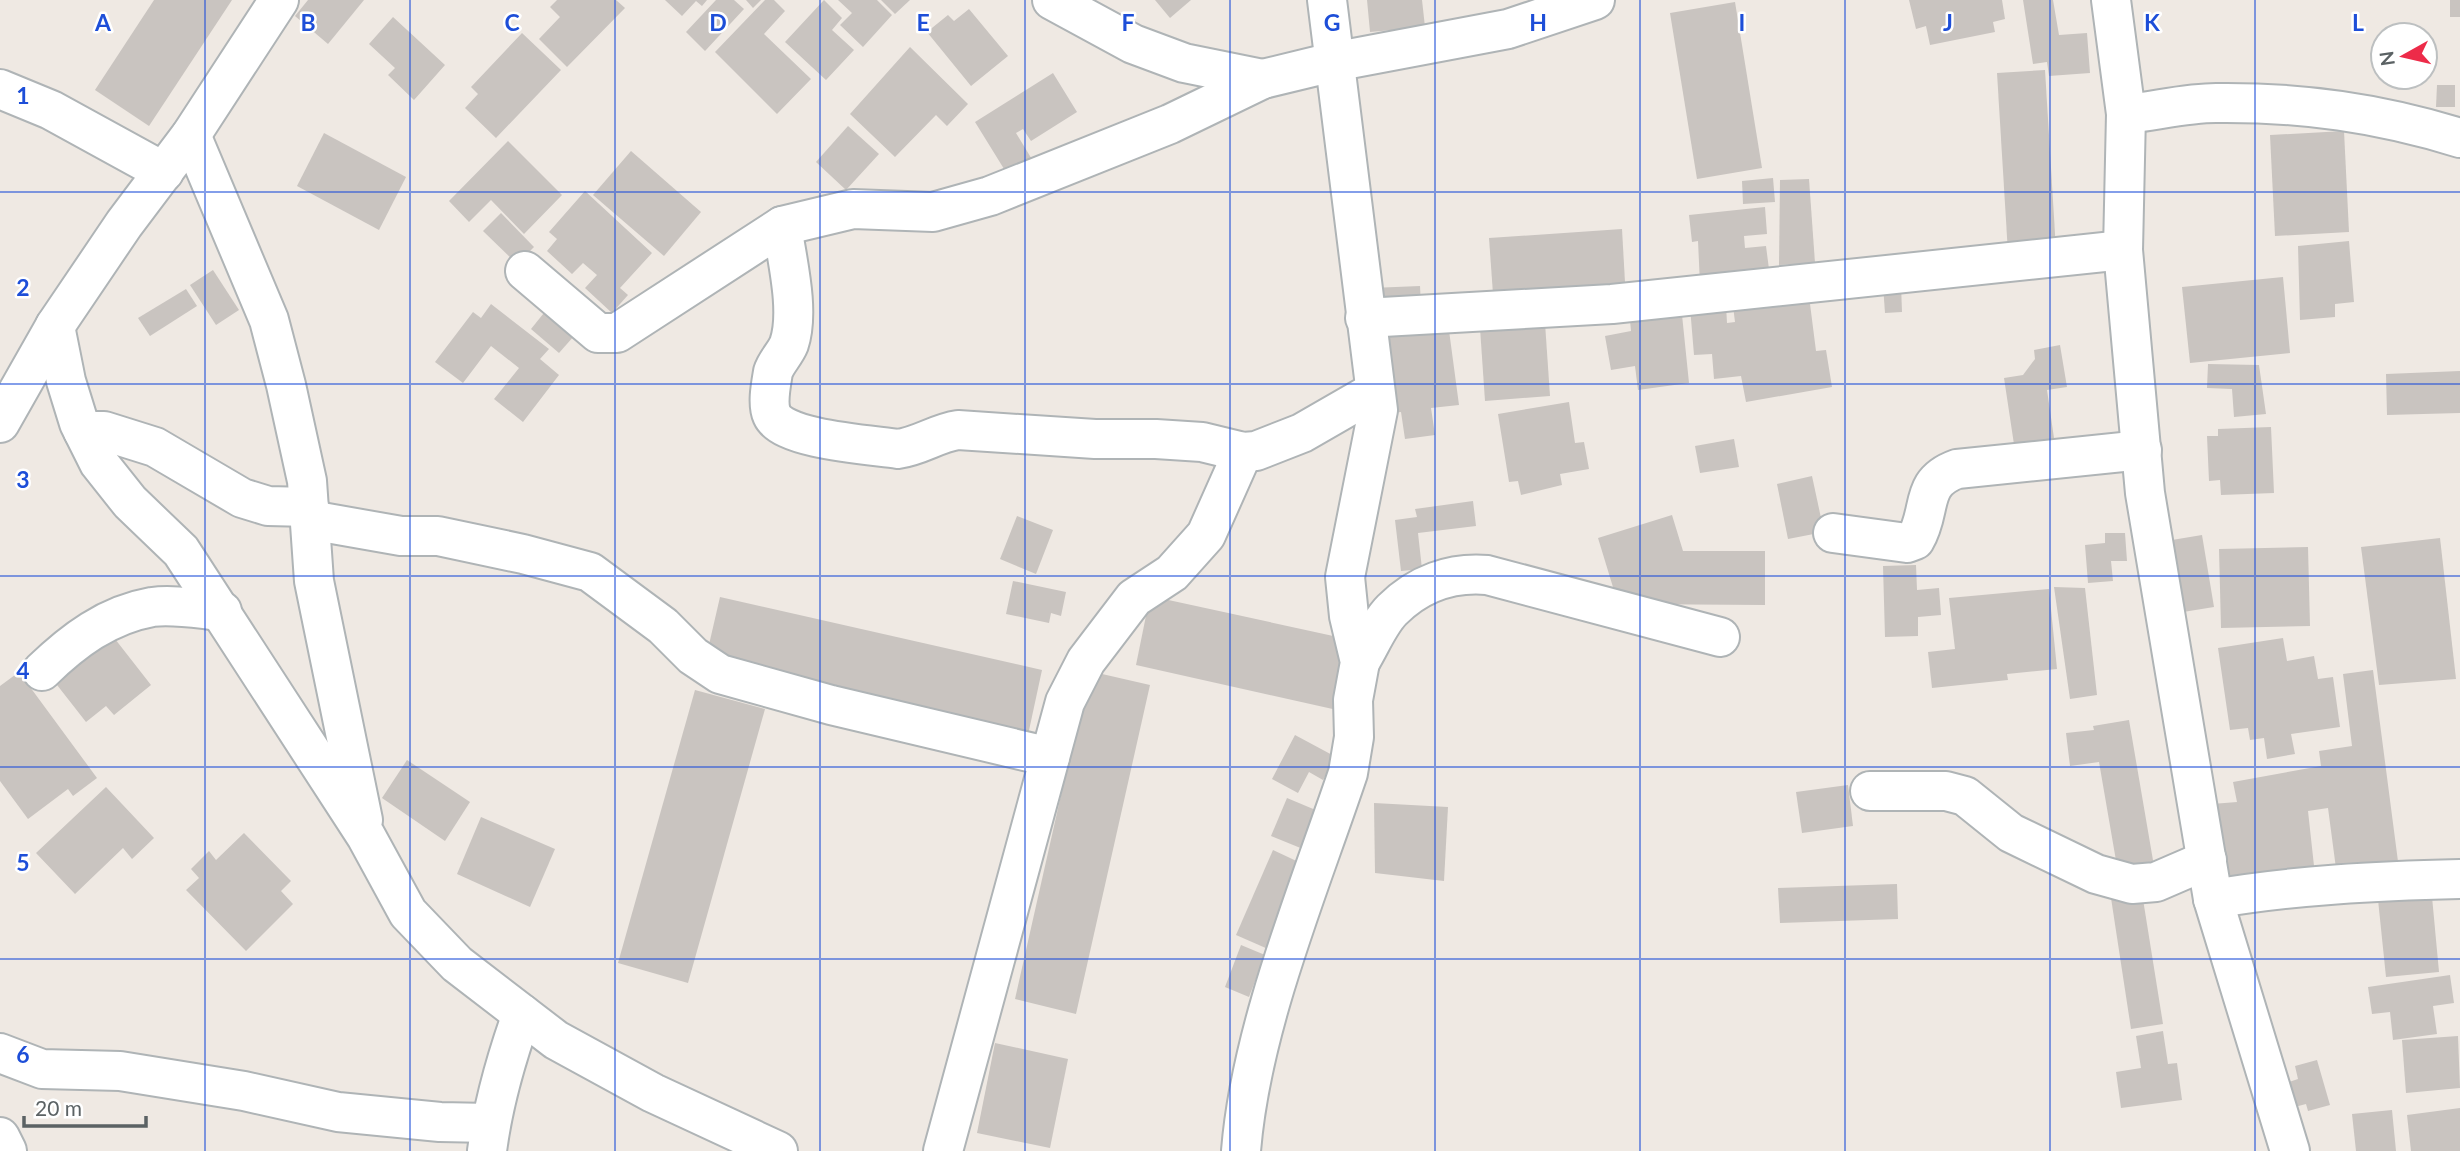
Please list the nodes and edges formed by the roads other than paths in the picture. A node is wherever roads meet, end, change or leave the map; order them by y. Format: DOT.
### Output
graph roads {
  1 [pos="279,0"];
  2 [pos="1052,0"];
  3 [pos="1327,0"];
  4 [pos="1595,0"];
  5 [pos="2110,0"];
  6 [pos="1333,62"];
  7 [pos="1263,79"];
  8 [pos="0,89"];
  9 [pos="2126,114"];
  10 [pos="191,135"];
  11 [pos="2460,138"];
  12 [pos="164,172"];
  13 [pos="782,226"];
  14 [pos="2123,250"];
  15 [pos="525,271"];
  16 [pos="1365,318"];
  17 [pos="55,326"];
  18 [pos="1375,391"];
  19 [pos="6,401"];
  20 [pos="82,430"];
  21 [pos="2142,450"];
  22 [pos="1243,452"];
  23 [pos="309,513"];
  24 [pos="1833,533"];
  25 [pos="222,611"];
  26 [pos="1720,637"];
  27 [pos="1360,662"];
  28 [pos="42,671"];
  29 [pos="1051,757"];
  30 [pos="1870,791"];
  31 [pos="366,836"];
  32 [pos="2207,860"];
  33 [pos="2460,879"];
  34 [pos="2213,898"];
  35 [pos="522,1014"];
  36 [pos="0,1053"];
  37 [pos="489,1137"];
  38 [pos="0,1138"];
  39 [pos="7,1151"];
  40 [pos="778,1151"];
  41 [pos="943,1151"];
  42 [pos="1241,1151"];
  43 [pos="2290,1151"];
  1 -- 10 [label="street"];
  2 -- 7 [label="street"];
  3 -- 6 [label="street"];
  4 -- 6 [label="street"];
  5 -- 9 [label="street"];
  6 -- 7 [label="street"];
  6 -- 16 [label="street"];
  7 -- 13 [label="street"];
  8 -- 12 [label="street"];
  9 -- 11 [label="street"];
  9 -- 14 [label="street"];
  10 -- 12 [label="street"];
  10 -- 23 [label="street"];
  12 -- 17 [label="street"];
  13 -- 15 [label="street"];
  13 -- 22 [label="street"];
  14 -- 16 [label="street"];
  14 -- 21 [label="street"];
  16 -- 18 [label="street"];
  17 -- 19 [label="street"];
  17 -- 20 [label="street"];
  18 -- 22 [label="street"];
  18 -- 27 [label="street"];
  20 -- 23 [label="street"];
  20 -- 25 [label="street"];
  21 -- 24 [label="street"];
  21 -- 32 [label="street"];
  22 -- 29 [label="street"];
  23 -- 29 [label="street"];
  23 -- 31 [label="street"];
  25 -- 28 [label="street"];
  25 -- 31 [label="street"];
  26 -- 27 [label="street"];
  27 -- 42 [label="street"];
  29 -- 41 [label="street"];
  30 -- 32 [label="street"];
  31 -- 35 [label="street"];
  32 -- 34 [label="street"];
  33 -- 34 [label="street"];
  34 -- 43 [label="street"];
  35 -- 37 [label="street"];
  35 -- 40 [label="street"];
  36 -- 37 [label="street"];
  38 -- 39 [label="street"];
}
